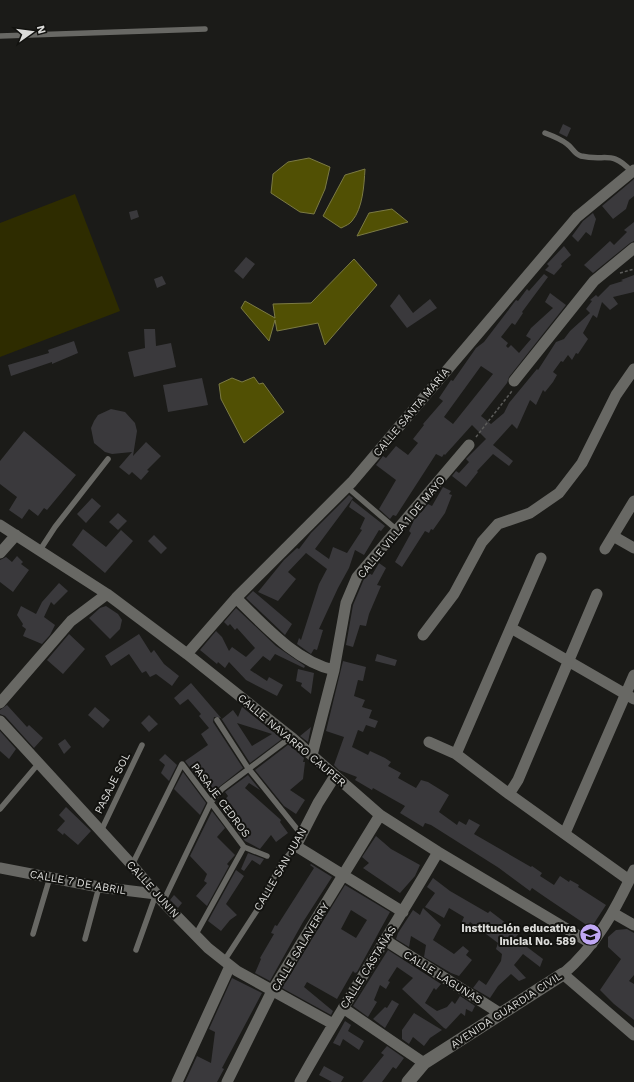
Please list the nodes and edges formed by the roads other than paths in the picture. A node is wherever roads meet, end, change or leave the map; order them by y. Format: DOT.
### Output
graph roads {
  1 [pos="205,30"];
  2 [pos="0,36"];
  3 [pos="545,133"];
  4 [pos="633,171"];
  5 [pos="634,248"];
  6 [pos="634,369"];
  7 [pos="514,381"];
  8 [pos="469,445"];
  9 [pos="108,459"];
  10 [pos="347,487"];
  11 [pos="634,501"];
  12 [pos="0,525"];
  13 [pos="397,530"];
  14 [pos="16,535"];
  15 [pos="613,536"];
  16 [pos="634,548"];
  17 [pos="605,549"];
  18 [pos="40,550"];
  19 [pos="0,553"];
  20 [pos="541,558"];
  21 [pos="107,594"];
  22 [pos="597,594"];
  23 [pos="236,598"];
  24 [pos="511,628"];
  25 [pos="423,635"];
  26 [pos="187,654"];
  27 [pos="568,661"];
  28 [pos="327,669"];
  29 [pos="634,675"];
  30 [pos="630,697"];
  31 [pos="0,703"];
  32 [pos="217,720"];
  33 [pos="0,721"];
  34 [pos="291,737"];
  35 [pos="429,742"];
  36 [pos="142,745"];
  37 [pos="456,754"];
  38 [pos="312,755"];
  39 [pos="39,763"];
  40 [pos="248,768"];
  41 [pos="335,776"];
  42 [pos="509,794"];
  43 [pos="211,802"];
  44 [pos="0,809"];
  45 [pos="380,815"];
  46 [pos="101,830"];
  47 [pos="299,832"];
  48 [pos="566,833"];
  49 [pos="296,846"];
  50 [pos="244,847"];
  51 [pos="438,852"];
  52 [pos="267,856"];
  53 [pos="132,865"];
  54 [pos="0,868"];
  55 [pos="343,875"];
  56 [pos="632,875"];
  57 [pos="50,877"];
  58 [pos="99,887"];
  59 [pos="629,891"];
  60 [pos="159,898"];
  61 [pos="403,912"];
  62 [pos="613,913"];
  63 [pos="634,926"];
  64 [pos="33,934"];
  65 [pos="196,934"];
  66 [pos="86,939"];
  67 [pos="385,940"];
  68 [pos="592,944"];
  69 [pos="136,950"];
  70 [pos="227,963"];
  71 [pos="563,974"];
  72 [pos="272,991"];
  73 [pos="343,1008"];
  74 [pos="501,1014"];
  75 [pos="332,1024"];
  76 [pos="634,1035"];
  77 [pos="424,1063"];
  78 [pos="177,1082"];
  79 [pos="227,1082"];
  80 [pos="300,1082"];
  81 [pos="408,1082"];
  1 -- 2 [label="lane"];
  3 -- 4 [label="lane"];
  4 -- 10 [label="street, CALLE SANTA MARÍA"];
  5 -- 7 [label="street"];
  6 -- 25 [label="street"];
  8 -- 13 [label="street, CALLE VILLA 1 DE MAYO"];
  9 -- 18 [label="lane"];
  10 -- 13 [label="lane"];
  10 -- 23 [label="street, CALLE SANTA MARÍA"];
  11 -- 15 [label="street"];
  12 -- 14 [label="street, CALLE NAVARRO CAUPER"];
  13 -- 28 [label="street, CALLE VILLA 1 DE MAYO"];
  14 -- 18 [label="street, CALLE NAVARRO CAUPER"];
  14 -- 19 [label="street"];
  15 -- 16 [label="street"];
  15 -- 17 [label="street"];
  18 -- 21 [label="street, CALLE NAVARRO CAUPER"];
  20 -- 24 [label="street"];
  21 -- 26 [label="street, CALLE NAVARRO CAUPER"];
  21 -- 31 [label="street"];
  22 -- 27 [label="street"];
  23 -- 26 [label="street, CALLE SANTA MARÍA"];
  23 -- 28 [label="street"];
  24 -- 27 [label="street"];
  24 -- 37 [label="street"];
  26 -- 34 [label="street, CALLE NAVARRO CAUPER"];
  27 -- 30 [label="street"];
  27 -- 42 [label="street"];
  28 -- 38 [label="street, CALLE VILLA 1 DE MAYO"];
  29 -- 30 [label="street"];
  30 -- 48 [label="street"];
  32 -- 40 [label="lane"];
  33 -- 39 [label="street, CALLE JUNIN"];
  34 -- 38 [label="street, CALLE NAVARRO CAUPER"];
  34 -- 40 [label="lane"];
  35 -- 37 [label="street"];
  36 -- 46 [label="lane, PASAJE SOL"];
  37 -- 42 [label="street"];
  38 -- 41 [label="street, CALLE NAVARRO CAUPER"];
  39 -- 44 [label="lane"];
  39 -- 46 [label="street, CALLE JUNIN"];
  40 -- 43 [label="lane"];
  40 -- 47 [label="lane"];
  41 -- 45 [label="street, CALLE NAVARRO CAUPER"];
  41 -- 47 [label="street, CALLE SAN JUAN"];
  42 -- 48 [label="street"];
  43 -- 50 [label="lane, PASAJE CEDROS"];
  43 -- 53 [label="lane, PASAJE CEDROS"];
  43 -- 60 [label="lane"];
  45 -- 51 [label="street, CALLE NAVARRO CAUPER"];
  45 -- 55 [label="street, CALLE SALAVERRY"];
  46 -- 53 [label="street, CALLE JUNIN"];
  47 -- 49 [label="street, CALLE SAN JUAN"];
  48 -- 56 [label="street"];
  49 -- 55 [label="street"];
  49 -- 70 [label="lane, CALLE SAN JUAN"];
  50 -- 52 [label="lane, PASAJE CEDROS"];
  50 -- 65 [label="lane"];
  51 -- 61 [label="street, CALLE CASTAÑAS"];
  51 -- 68 [label="street, CALLE NAVARRO CAUPER"];
  53 -- 60 [label="street, CALLE JUNIN"];
  54 -- 57 [label="street, CALLE 7 DE ABRIL"];
  55 -- 61 [label="street"];
  55 -- 72 [label="street, CALLE SALAVERRY"];
  56 -- 59 [label="street, AVENIDA GUARDIA CIVIL"];
  57 -- 58 [label="street, CALLE 7 DE ABRIL"];
  57 -- 64 [label="lane"];
  58 -- 60 [label="street, CALLE 7 DE ABRIL"];
  58 -- 66 [label="lane"];
  59 -- 62 [label="street, AVENIDA GUARDIA CIVIL"];
  60 -- 65 [label="street, CALLE JUNIN"];
  60 -- 69 [label="lane"];
  61 -- 67 [label="street, CALLE CASTAÑAS"];
  62 -- 63 [label="street"];
  62 -- 68 [label="street, AVENIDA GUARDIA CIVIL"];
  65 -- 70 [label="street, CALLE JUNIN"];
  67 -- 73 [label="street, CALLE CASTAÑAS"];
  67 -- 74 [label="street, CALLE LAGUNAS"];
  68 -- 71 [label="street, AVENIDA GUARDIA CIVIL"];
  70 -- 72 [label="street, CALLE JUNIN"];
  70 -- 78 [label="street, CALLE SAN JUAN"];
  71 -- 74 [label="street, AVENIDA GUARDIA CIVIL"];
  71 -- 76 [label="street"];
  72 -- 75 [label="street, CALLE JUNIN"];
  72 -- 79 [label="street, CALLE SALAVERRY"];
  73 -- 75 [label="street, CALLE CASTAÑAS"];
  73 -- 77 [label="street"];
  74 -- 77 [label="street, AVENIDA GUARDIA CIVIL"];
  75 -- 80 [label="street, CALLE CASTAÑAS"];
  77 -- 81 [label="street, AVENIDA GUARDIA CIVIL"];
}
